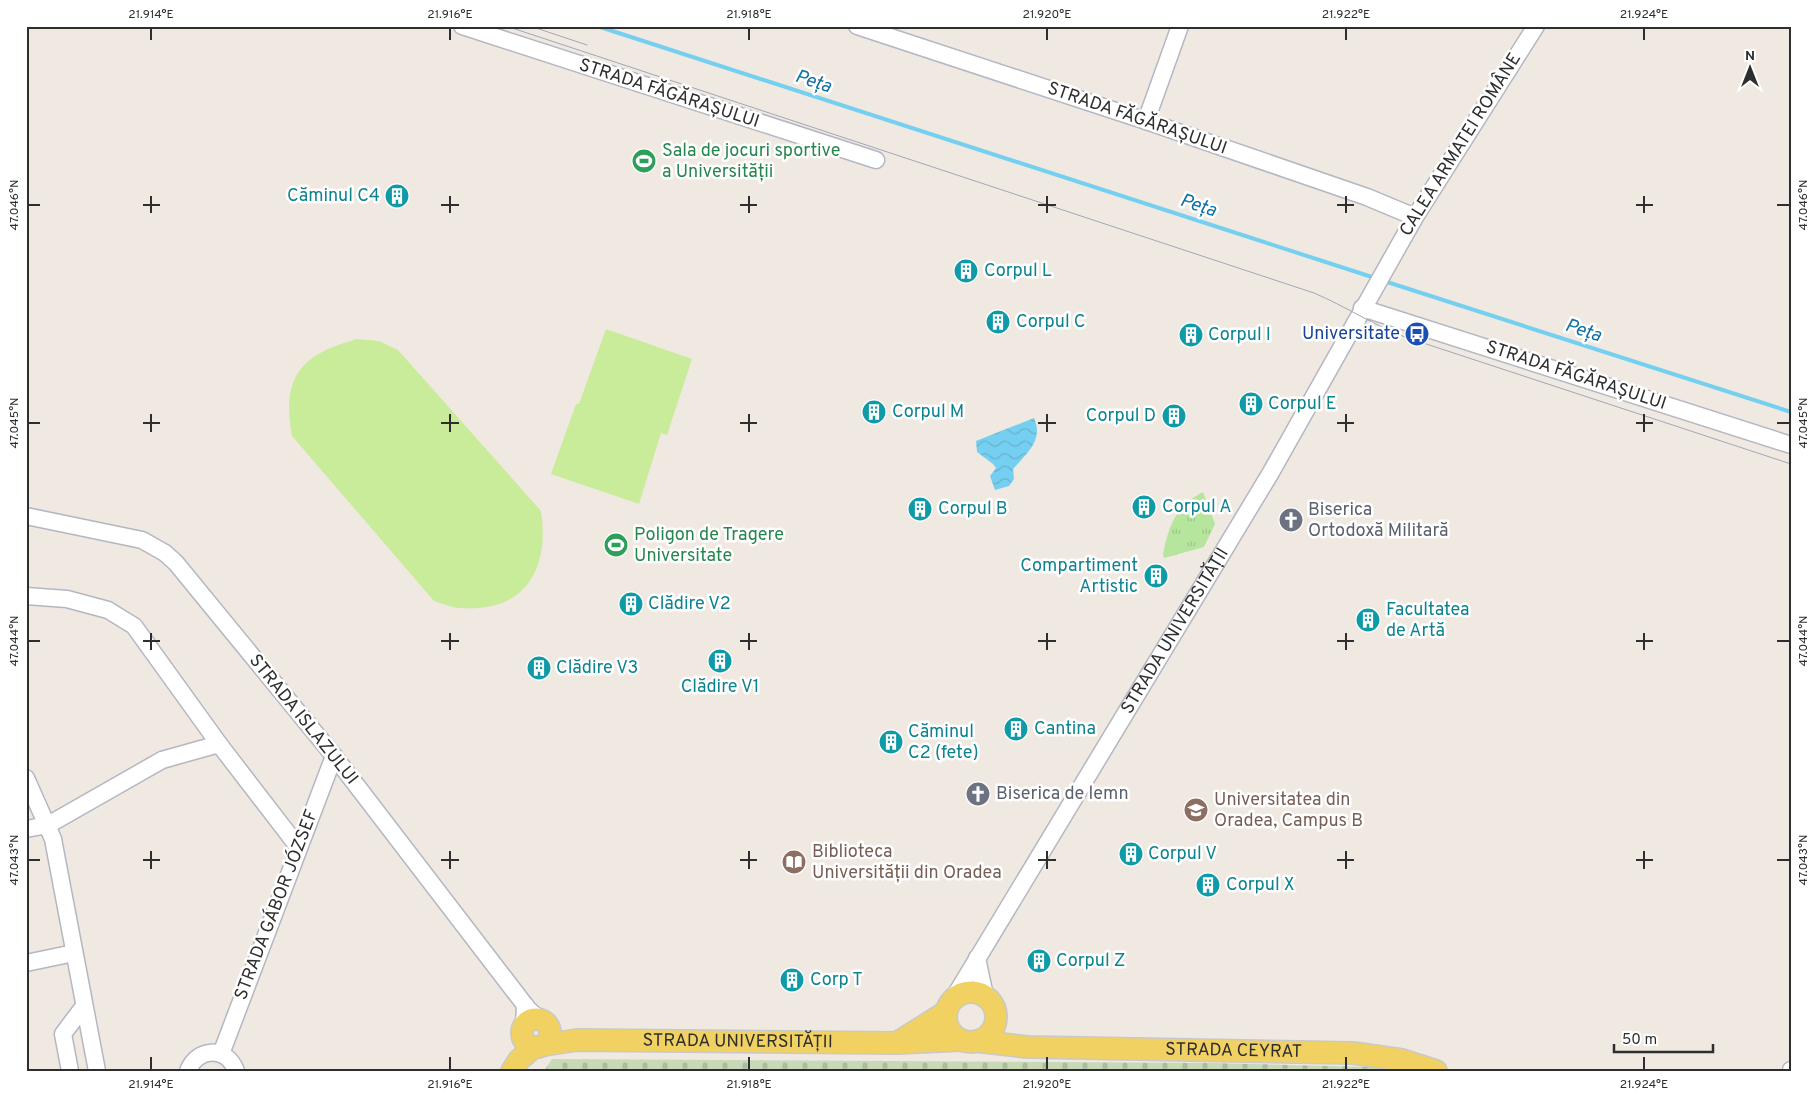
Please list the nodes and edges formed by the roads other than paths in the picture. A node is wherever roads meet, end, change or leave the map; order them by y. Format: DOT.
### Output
graph roads {
  1 [pos="462,26"];
  2 [pos="857,26"];
  3 [pos="1180,26"];
  4 [pos="1536,26"];
  5 [pos="1146,121"];
  6 [pos="876,160"];
  7 [pos="1415,217"];
  8 [pos="1364,304"];
  9 [pos="1791,445"];
  10 [pos="26,516"];
  11 [pos="26,596"];
  12 [pos="219,744"];
  13 [pos="334,756"];
  14 [pos="26,778"];
  15 [pos="48,825"];
  16 [pos="26,829"];
  17 [pos="299,848"];
  18 [pos="74,954"];
  19 [pos="977,958"];
  20 [pos="26,963"];
  21 [pos="990,1004"];
  22 [pos="84,1006"];
  23 [pos="950,1006"];
  24 [pos="535,1033"];
  25 [pos="969,1040"];
  26 [pos="897,1043"];
  27 [pos="1027,1046"];
  28 [pos="221,1054"];
  29 [pos="514,1067"];
  30 [pos="70,1071"];
  31 [pos="96,1071"];
  32 [pos="188,1071"];
  33 [pos="236,1071"];
  34 [pos="1436,1071"];
  1 -- 6 [label="street, STRADA FĂGĂRAȘULUI"];
  2 -- 5 [label="street, STRADA FĂGĂRAȘULUI"];
  3 -- 5 [label="street"];
  4 -- 7 [label="street, CALEA ARMATEI ROMÂNE"];
  5 -- 7 [label="street, STRADA FĂGĂRAȘULUI"];
  7 -- 8 [label="street, CALEA ARMATEI ROMÂNE"];
  8 -- 9 [label="street, STRADA FĂGĂRAȘULUI"];
  8 -- 19 [label="street, STRADA UNIVERSITĂȚII"];
  10 -- 13 [label="street, STRADA ISLAZULUI"];
  11 -- 12 [label="street"];
  12 -- 15 [label="street"];
  12 -- 17 [label="street"];
  13 -- 17 [label="street, STRADA GÁBOR JÓZSEF"];
  13 -- 24 [label="street, STRADA ISLAZULUI"];
  14 -- 15 [label="street"];
  15 -- 16 [label="street"];
  15 -- 18 [label="street"];
  17 -- 28 [label="street, STRADA GÁBOR JÓZSEF"];
  18 -- 20 [label="street"];
  18 -- 22 [label="street"];
  19 -- 21 [label="street"];
  19 -- 23 [label="street, STRADA UNIVERSITĂȚII"];
  21 -- 23 [label="main road"];
  21 -- 25 [label="main road"];
  21 -- 27 [label="main road"];
  22 -- 30 [label="street"];
  22 -- 31 [label="street"];
  23 -- 25 [label="main road"];
  23 -- 26 [label="main road, STRADA UNIVERSITĂȚII"];
  24 -- 26 [label="main road, STRADA UNIVERSITĂȚII"];
  24 -- 29 [label="main road"];
  25 -- 26 [label="main road, STRADA UNIVERSITĂȚII"];
  25 -- 27 [label="main road, STRADA CEYRAT"];
  27 -- 34 [label="main road, STRADA CEYRAT"];
  28 -- 32 [label="street"];
  28 -- 33 [label="street"];
}
